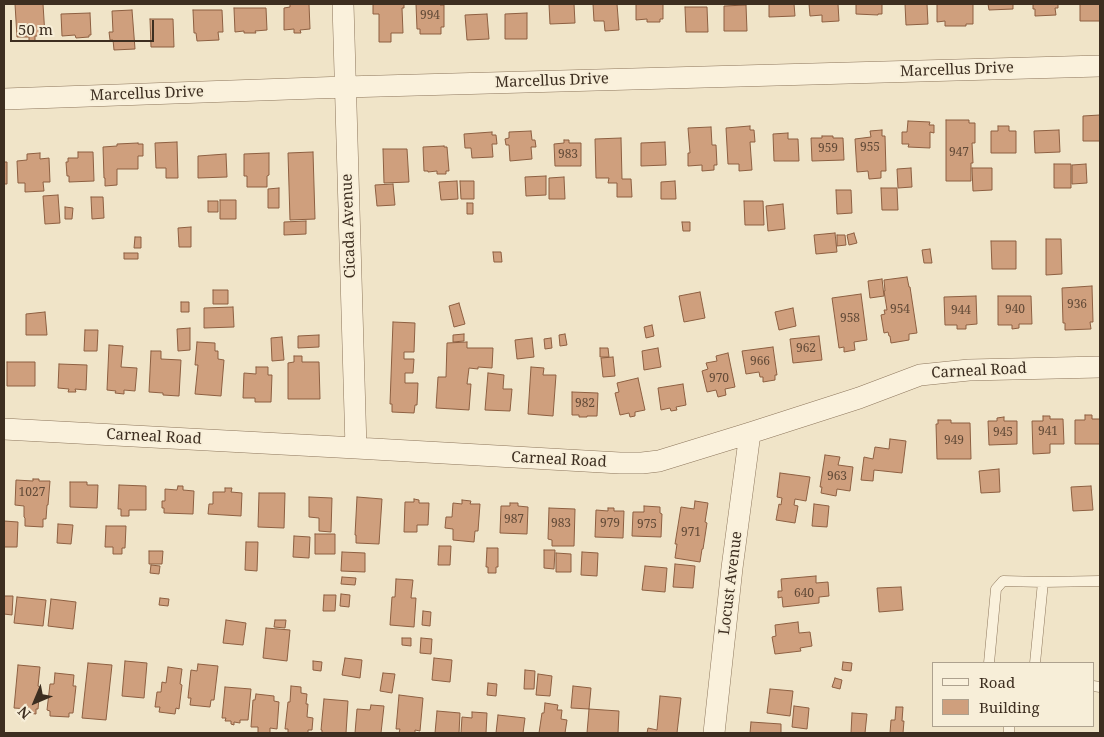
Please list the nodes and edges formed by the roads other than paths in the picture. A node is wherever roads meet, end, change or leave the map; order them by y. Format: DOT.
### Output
graph roads {
  1 [pos="343,4"];
  2 [pos="1100,66"];
  3 [pos="345,87"];
  4 [pos="4,99"];
  5 [pos="1100,367"];
  6 [pos="4,429"];
  7 [pos="750,433"];
  8 [pos="356,448"];
  9 [pos="1100,581"];
  10 [pos="1043,582"];
  11 [pos="989,662"];
  12 [pos="1035,662"];
  13 [pos="714,733"];
  1 -- 3 [label="street, Cicada Avenue"];
  2 -- 3 [label="street, Marcellus Drive"];
  3 -- 4 [label="street, Marcellus Drive"];
  3 -- 8 [label="street, Cicada Avenue"];
  5 -- 7 [label="street, Carneal Road"];
  6 -- 8 [label="street, Carneal Road"];
  7 -- 8 [label="street, Carneal Road"];
  7 -- 13 [label="street, Locust Avenue"];
  9 -- 10 [label="lane"];
  10 -- 11 [label="lane"];
  10 -- 12 [label="lane"];
}
